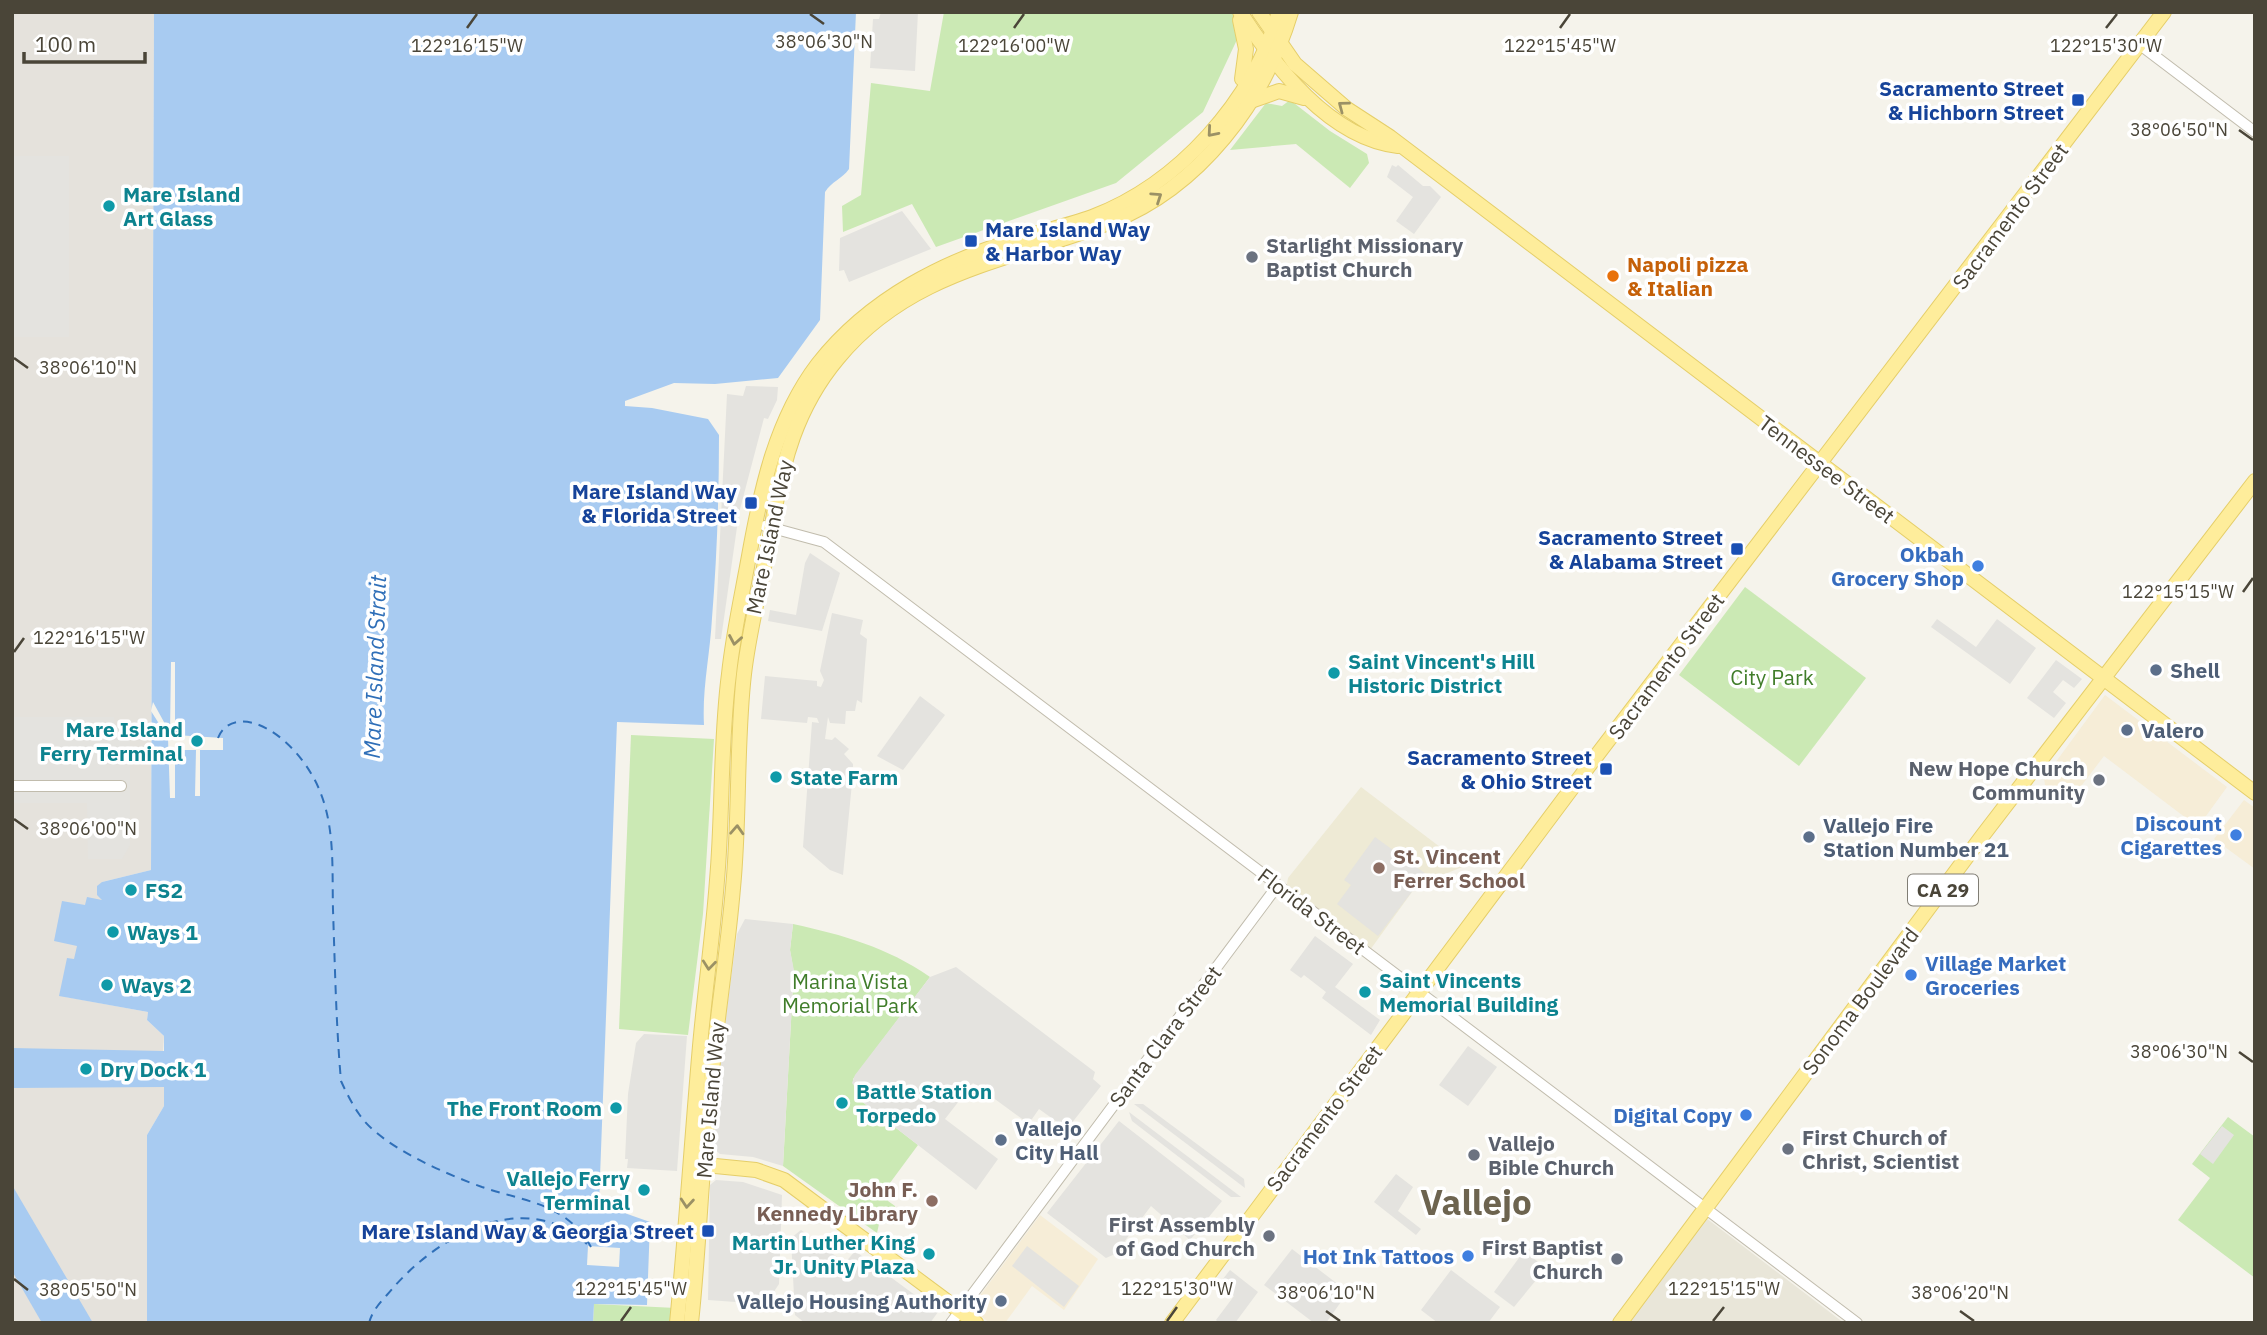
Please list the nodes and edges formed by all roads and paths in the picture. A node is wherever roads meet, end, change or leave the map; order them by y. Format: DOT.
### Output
graph roads {
  1 [pos="1239,12"];
  2 [pos="1259,12"];
  3 [pos="1279,12"];
  4 [pos="1291,12"];
  5 [pos="2164,12"];
  6 [pos="1277,38"];
  7 [pos="2139,44"];
  8 [pos="1269,55"];
  9 [pos="1236,97"];
  10 [pos="1251,101"];
  11 [pos="1312,101"];
  12 [pos="2255,132"];
  13 [pos="1398,146"];
  14 [pos="1821,463"];
  15 [pos="2255,481"];
  16 [pos="755,524"];
  17 [pos="772,527"];
  18 [pos="2104,679"];
  19 [pos="12,786"];
  20 [pos="121,786"];
  21 [pos="2255,793"];
  22 [pos="1278,885"];
  23 [pos="1419,992"];
  24 [pos="697,1164"];
  25 [pos="1706,1208"];
  26 [pos="955,1317"];
  27 [pos="677,1323"];
  28 [pos="691,1323"];
  29 [pos="975,1323"];
  30 [pos="1172,1323"];
  31 [pos="1620,1323"];
  32 [pos="1857,1323"];
  1 -- 8 [label="main road, Tennessee Street"];
  1 -- 9 [label="main road"];
  2 -- 6 [label="main road, Tennessee Street"];
  3 -- 6 [label="main road, Mare Island Way"];
  4 -- 6 [label="main road, Mare Island Way"];
  5 -- 7 [label="main road, Sacramento Street"];
  6 -- 8 [label="main road, Mare Island Way"];
  13 -- 6 [label="main road, Tennessee Street, one-way"];
  7 -- 12 [label="street"];
  7 -- 14 [label="main road, Sacramento Street"];
  8 -- 9 [label="main road, Mare Island Way"];
  8 -- 10 [label="main road, Mare Island Way"];
  8 -- 11 [label="main road, Tennessee Street"];
  9 -- 16 [label="main road, Mare Island Way, one-way"];
  10 -- 11 [label="main road"];
  17 -- 10 [label="main road, Mare Island Way, one-way"];
  11 -- 13 [label="main road, Tennessee Street"];
  13 -- 14 [label="main road, Tennessee Street"];
  14 -- 18 [label="main road, Tennessee Street"];
  14 -- 23 [label="main road, Sacramento Street"];
  15 -- 18 [label="main road, Sonoma Boulevard / CA 29"];
  16 -- 17 [label="street, Florida Street"];
  16 -- 24 [label="main road, Mare Island Way, one-way"];
  17 -- 22 [label="street, Florida Street"];
  24 -- 17 [label="main road, Mare Island Way, one-way"];
  18 -- 21 [label="main road, Tennessee Street"];
  18 -- 25 [label="main road, Sonoma Boulevard / CA 29"];
  19 -- 20 [label="street"];
  22 -- 23 [label="street, Florida Street"];
  22 -- 26 [label="street, Santa Clara Street"];
  23 -- 25 [label="street, Florida Street"];
  23 -- 30 [label="main road, Sacramento Street"];
  24 -- 26 [label="main road"];
  24 -- 27 [label="main road, Mare Island Way, one-way"];
  24 -- 28 [label="main road, Mare Island Way"];
  25 -- 31 [label="main road, Sonoma Boulevard / CA 29"];
  25 -- 32 [label="street, Florida Street"];
  26 -- 29 [label="main road"];
}
